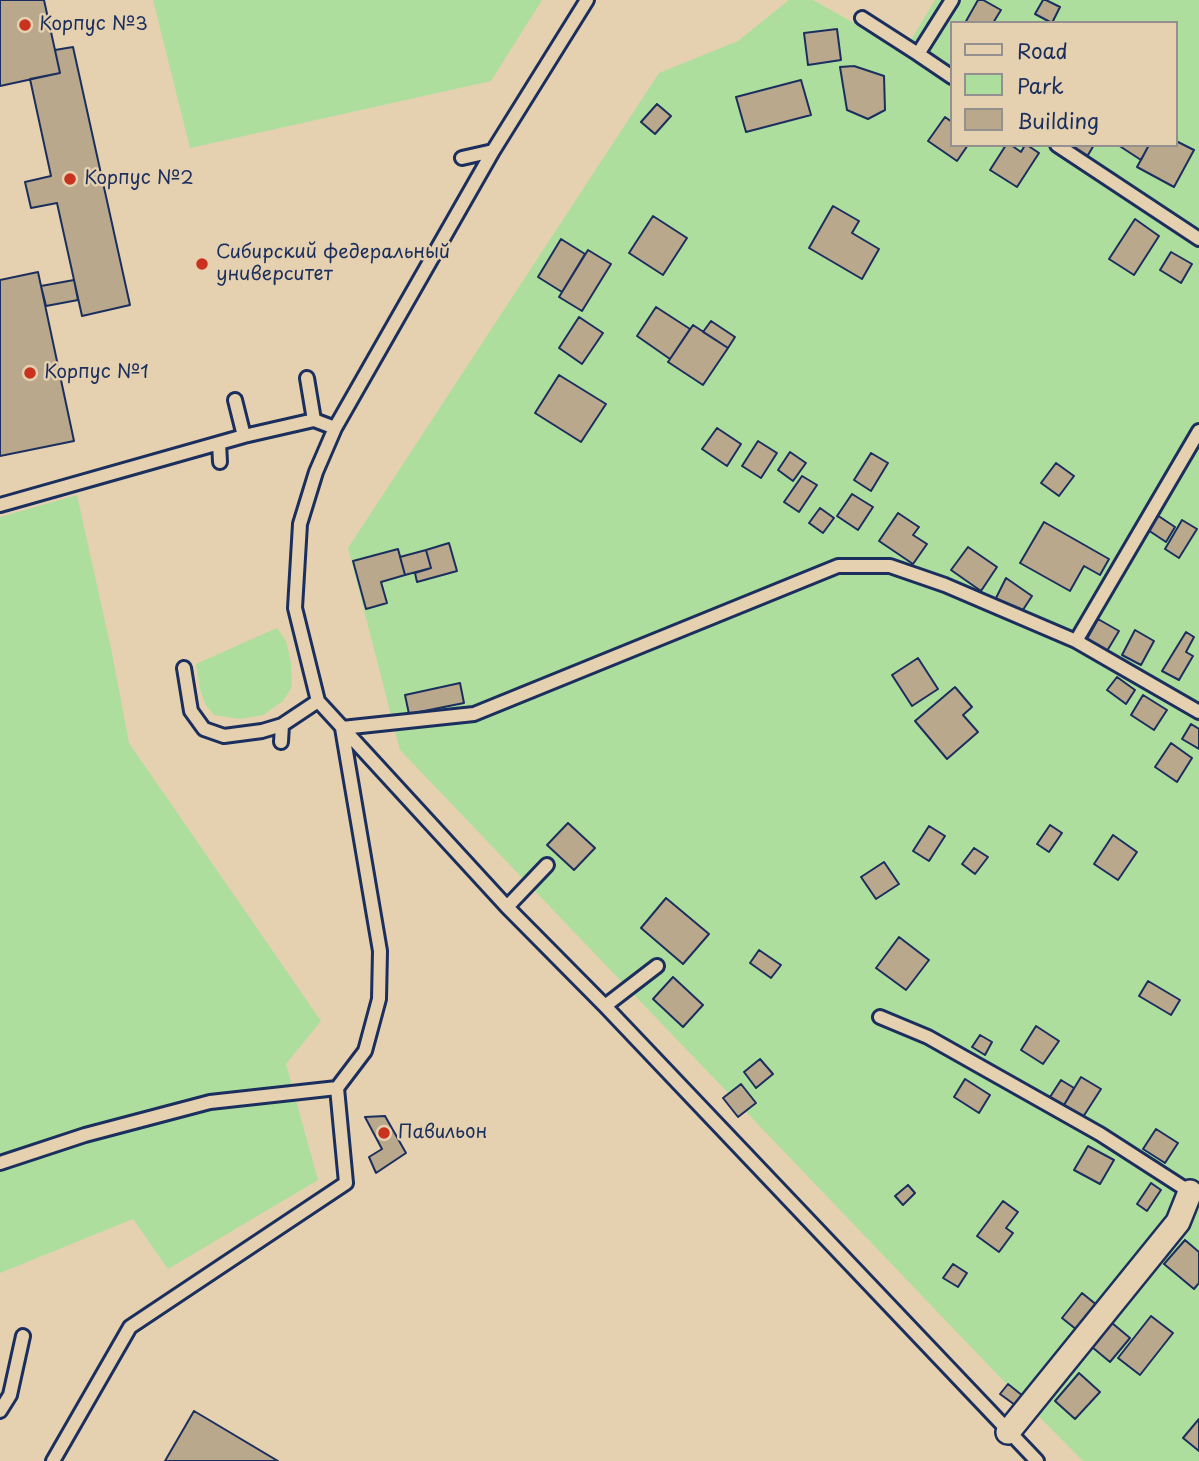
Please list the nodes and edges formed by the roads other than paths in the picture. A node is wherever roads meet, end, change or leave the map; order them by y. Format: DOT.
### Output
graph roads {
  1 [pos="587,0"];
  2 [pos="952,0"];
  3 [pos="862,18"];
  4 [pos="918,54"];
  5 [pos="950,76"];
  6 [pos="1060,147"];
  7 [pos="493,150"];
  8 [pos="462,158"];
  9 [pos="1199,239"];
  10 [pos="307,378"];
  11 [pos="235,400"];
  12 [pos="314,420"];
  13 [pos="335,428"];
  14 [pos="1199,431"];
  15 [pos="244,436"];
  16 [pos="219,443"];
  17 [pos="220,462"];
  18 [pos="0,505"];
  19 [pos="1076,641"];
  20 [pos="184,668"];
  21 [pos="318,701"];
  22 [pos="1199,712"];
  23 [pos="282,725"];
  24 [pos="342,728"];
  25 [pos="281,741"];
  26 [pos="547,865"];
  27 [pos="507,908"];
  28 [pos="657,966"];
  29 [pos="605,1006"];
  30 [pos="880,1017"];
  31 [pos="337,1088"];
  32 [pos="0,1163"];
  33 [pos="1195,1194"];
  34 [pos="23,1336"];
  35 [pos="0,1411"];
  36 [pos="1008,1432"];
  37 [pos="53,1461"];
  38 [pos="1037,1461"];
  1 -- 7 [label="lane"];
  2 -- 4 [label="lane"];
  3 -- 4 [label="lane"];
  4 -- 5 [label="lane"];
  6 -- 9 [label="lane"];
  7 -- 8 [label="lane"];
  7 -- 13 [label="lane"];
  10 -- 12 [label="lane"];
  11 -- 15 [label="lane"];
  12 -- 13 [label="lane"];
  12 -- 15 [label="lane"];
  13 -- 21 [label="lane"];
  14 -- 19 [label="lane"];
  15 -- 16 [label="lane"];
  16 -- 17 [label="lane"];
  16 -- 18 [label="lane"];
  19 -- 22 [label="lane"];
  19 -- 24 [label="lane"];
  20 -- 23 [label="lane"];
  21 -- 23 [label="lane"];
  21 -- 24 [label="lane"];
  23 -- 25 [label="lane"];
  24 -- 27 [label="lane"];
  24 -- 31 [label="lane"];
  26 -- 27 [label="lane"];
  27 -- 29 [label="lane"];
  28 -- 29 [label="lane"];
  29 -- 36 [label="lane"];
  30 -- 33 [label="lane"];
  31 -- 32 [label="lane"];
  31 -- 37 [label="lane"];
  33 -- 36 [label="street"];
  34 -- 35 [label="lane"];
  36 -- 38 [label="lane"];
}
